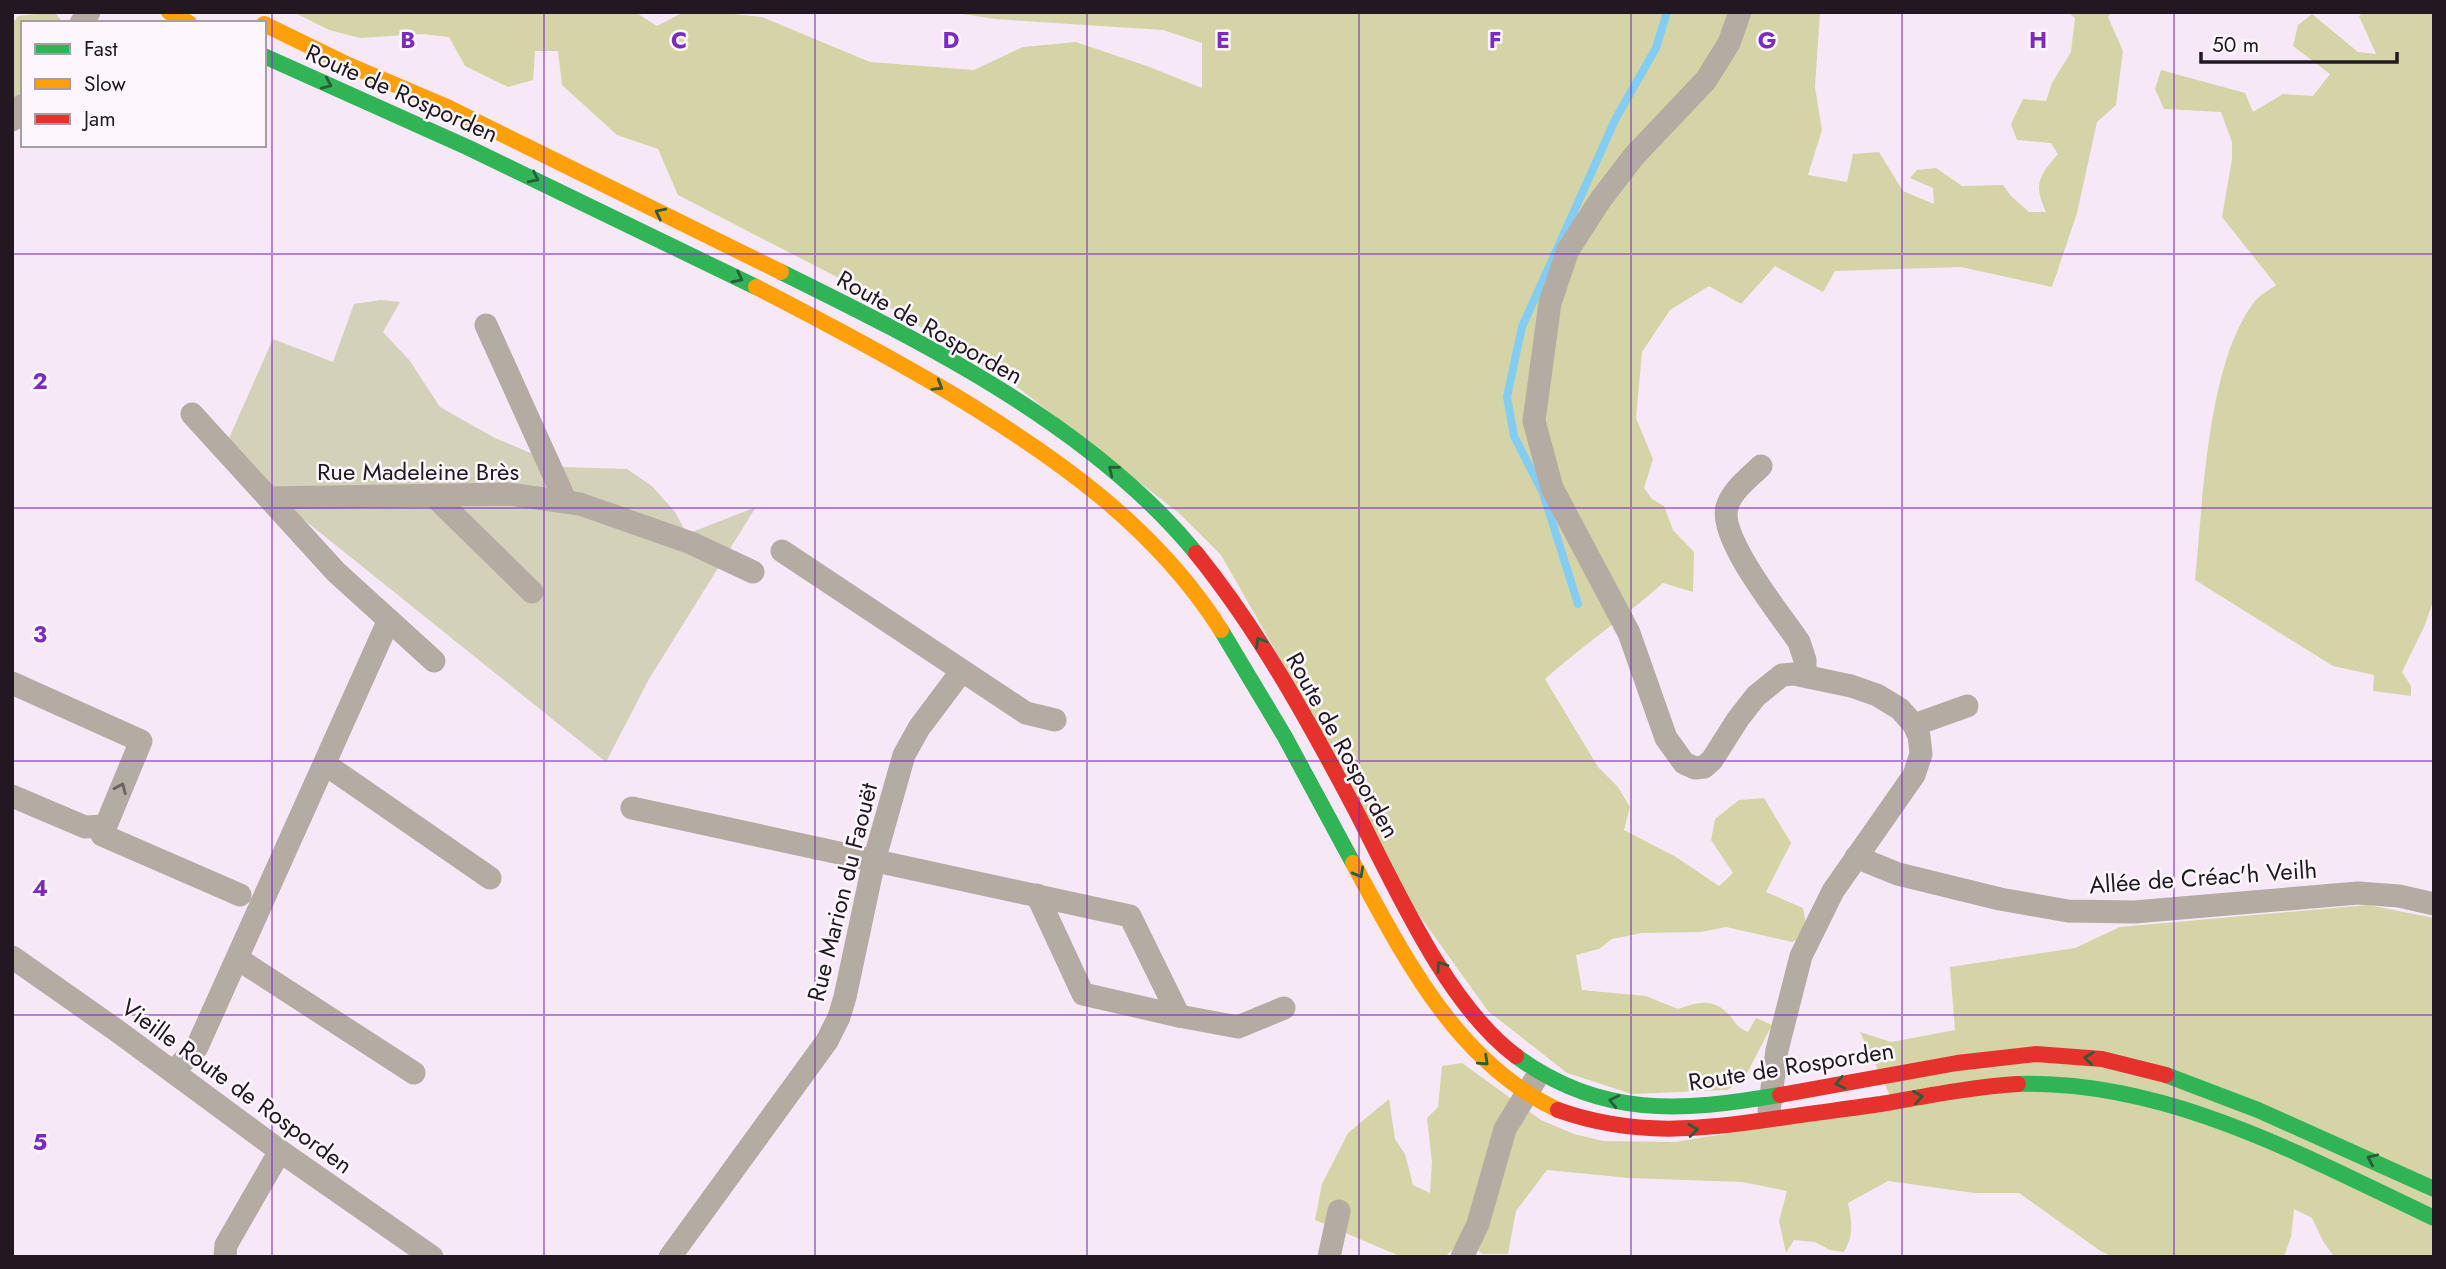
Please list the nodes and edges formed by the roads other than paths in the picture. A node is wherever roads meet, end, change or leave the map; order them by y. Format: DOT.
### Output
graph roads {
  1 [pos="169,12"];
  2 [pos="1740,12"];
  3 [pos="185,21"];
  4 [pos="266,24"];
  5 [pos="266,57"];
  6 [pos="486,325"];
  7 [pos="192,414"];
  8 [pos="1761,466"];
  9 [pos="433,495"];
  10 [pos="269,498"];
  11 [pos="566,502"];
  12 [pos="782,551"];
  13 [pos="753,572"];
  14 [pos="532,592"];
  15 [pos="388,622"];
  16 [pos="434,661"];
  17 [pos="961,672"];
  18 [pos="1805,675"];
  19 [pos="12,683"];
  20 [pos="1967,706"];
  21 [pos="1055,720"];
  22 [pos="1914,725"];
  23 [pos="325,764"];
  24 [pos="12,796"];
  25 [pos="632,808"];
  26 [pos="103,831"];
  27 [pos="1856,858"];
  28 [pos="874,861"];
  29 [pos="490,878"];
  30 [pos="240,895"];
  31 [pos="1037,895"];
  32 [pos="2434,904"];
  33 [pos="12,957"];
  34 [pos="238,959"];
  35 [pos="1284,1008"];
  36 [pos="1179,1016"];
  37 [pos="173,1072"];
  38 [pos="414,1073"];
  39 [pos="1539,1074"];
  40 [pos="1527,1094"];
  41 [pos="1772,1097"];
  42 [pos="1767,1121"];
  43 [pos="280,1151"];
  44 [pos="2434,1189"];
  45 [pos="1339,1211"];
  46 [pos="2434,1218"];
  47 [pos="225,1257"];
  48 [pos="432,1257"];
  49 [pos="670,1257"];
  50 [pos="1329,1257"];
  51 [pos="1462,1257"];
  1 -- 3 [label="main road"];
  2 -- 18 [label="street"];
  39 -- 4 [label="main road, Route de Rosporden, one-way"];
  5 -- 40 [label="main road, Route de Rosporden, one-way"];
  6 -- 11 [label="street, Rue Madeleine Brès"];
  7 -- 10 [label="street"];
  8 -- 18 [label="street"];
  9 -- 10 [label="street, Rue Madeleine Brès"];
  9 -- 11 [label="street, Rue Madeleine Brès"];
  9 -- 14 [label="street"];
  10 -- 15 [label="street"];
  11 -- 13 [label="street, Rue Madeleine Brès"];
  12 -- 17 [label="street"];
  15 -- 16 [label="street"];
  15 -- 23 [label="street"];
  17 -- 21 [label="street"];
  17 -- 28 [label="street, Rue Marion du Faouët"];
  18 -- 22 [label="street"];
  26 -- 19 [label="street, one-way"];
  20 -- 22 [label="street"];
  22 -- 27 [label="street"];
  23 -- 29 [label="street"];
  23 -- 34 [label="street"];
  24 -- 26 [label="street"];
  25 -- 28 [label="street"];
  26 -- 30 [label="street"];
  27 -- 32 [label="street, Allée de Créac'h Veilh"];
  27 -- 41 [label="street"];
  28 -- 31 [label="street"];
  28 -- 49 [label="street, Rue Marion du Faouët"];
  31 -- 36 [label="street"];
  31 -- 36 [label="street"];
  33 -- 37 [label="street, Vieille Route de Rosporden"];
  34 -- 37 [label="street"];
  34 -- 38 [label="street"];
  35 -- 36 [label="street"];
  37 -- 43 [label="street, Vieille Route de Rosporden"];
  39 -- 40 [label="street"];
  41 -- 39 [label="main road, Route de Rosporden, one-way"];
  40 -- 42 [label="main road, Route de Rosporden, one-way"];
  40 -- 51 [label="street"];
  41 -- 42 [label="street"];
  44 -- 41 [label="main road, Route de Rosporden, one-way"];
  42 -- 46 [label="main road, Route de Rosporden, one-way"];
  43 -- 47 [label="street"];
  43 -- 48 [label="street, Vieille Route de Rosporden"];
  45 -- 50 [label="street"];
}
